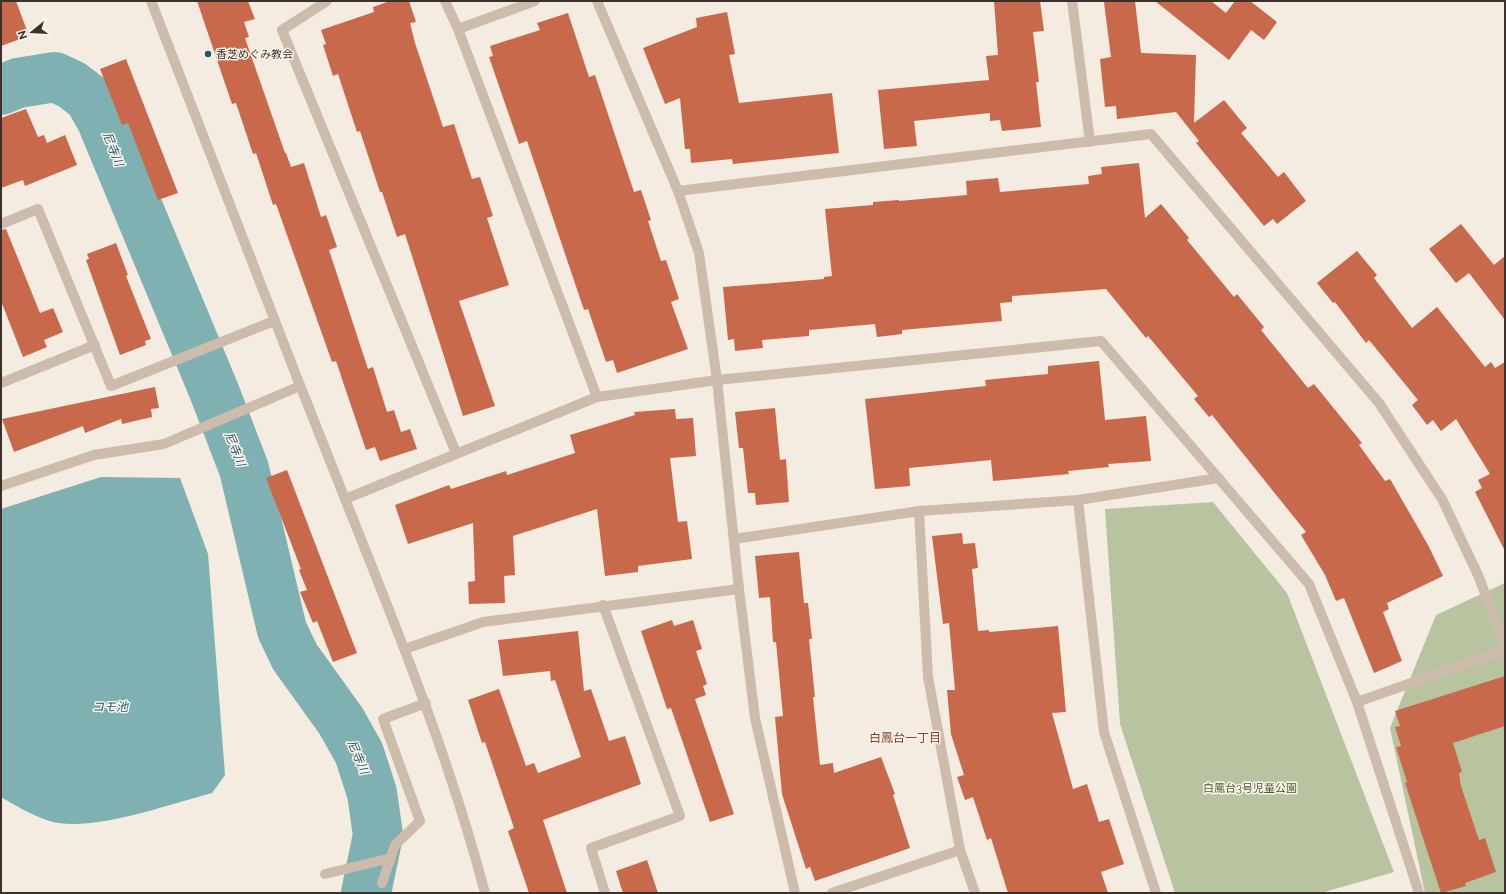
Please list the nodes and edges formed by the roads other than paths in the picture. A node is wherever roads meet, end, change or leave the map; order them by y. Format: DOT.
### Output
graph roads {
  1 [pos="151,1"];
  2 [pos="327,1"];
  3 [pos="445,1"];
  4 [pos="535,1"];
  5 [pos="597,1"];
  6 [pos="1072,1"];
  7 [pos="458,29"];
  8 [pos="1090,142"];
  9 [pos="678,191"];
  10 [pos="1,224"];
  11 [pos="274,321"];
  12 [pos="95,345"];
  13 [pos="717,380"];
  14 [pos="1,383"];
  15 [pos="300,386"];
  16 [pos="597,396"];
  17 [pos="456,453"];
  18 [pos="1219,478"];
  19 [pos="1,486"];
  20 [pos="345,499"];
  21 [pos="1078,500"];
  22 [pos="919,511"];
  23 [pos="734,539"];
  24 [pos="739,589"];
  25 [pos="603,606"];
  26 [pos="1505,646"];
  27 [pos="405,649"];
  28 [pos="1505,650"];
  29 [pos="426,702"];
  30 [pos="1357,702"];
  31 [pos="960,850"];
  32 [pos="391,858"];
  33 [pos="325,874"];
  34 [pos="382,883"];
  35 [pos="485,893"];
  36 [pos="605,893"];
  37 [pos="795,893"];
  38 [pos="832,893"];
  39 [pos="975,893"];
  40 [pos="1156,893"];
  41 [pos="1419,893"];
  1 -- 11 [label="street"];
  2 -- 17 [label="street"];
  3 -- 7 [label="street"];
  4 -- 7 [label="street"];
  5 -- 9 [label="street"];
  6 -- 8 [label="street"];
  7 -- 16 [label="street"];
  8 -- 9 [label="street"];
  8 -- 26 [label="street"];
  9 -- 13 [label="street"];
  10 -- 12 [label="street"];
  11 -- 12 [label="street"];
  11 -- 15 [label="street"];
  12 -- 14 [label="street"];
  13 -- 16 [label="street"];
  13 -- 18 [label="street"];
  13 -- 23 [label="street"];
  15 -- 19 [label="street"];
  15 -- 20 [label="street"];
  16 -- 17 [label="street"];
  17 -- 20 [label="street"];
  18 -- 21 [label="street"];
  18 -- 30 [label="street"];
  20 -- 27 [label="street"];
  21 -- 22 [label="street"];
  21 -- 40 [label="street"];
  22 -- 23 [label="street"];
  22 -- 31 [label="street"];
  23 -- 24 [label="street"];
  24 -- 25 [label="street"];
  24 -- 37 [label="street"];
  25 -- 27 [label="street"];
  25 -- 36 [label="street"];
  27 -- 29 [label="street"];
  28 -- 30 [label="street"];
  29 -- 32 [label="street"];
  29 -- 35 [label="street"];
  30 -- 41 [label="street"];
  31 -- 38 [label="street"];
  31 -- 39 [label="street"];
  32 -- 33 [label="street"];
  32 -- 34 [label="street"];
}
